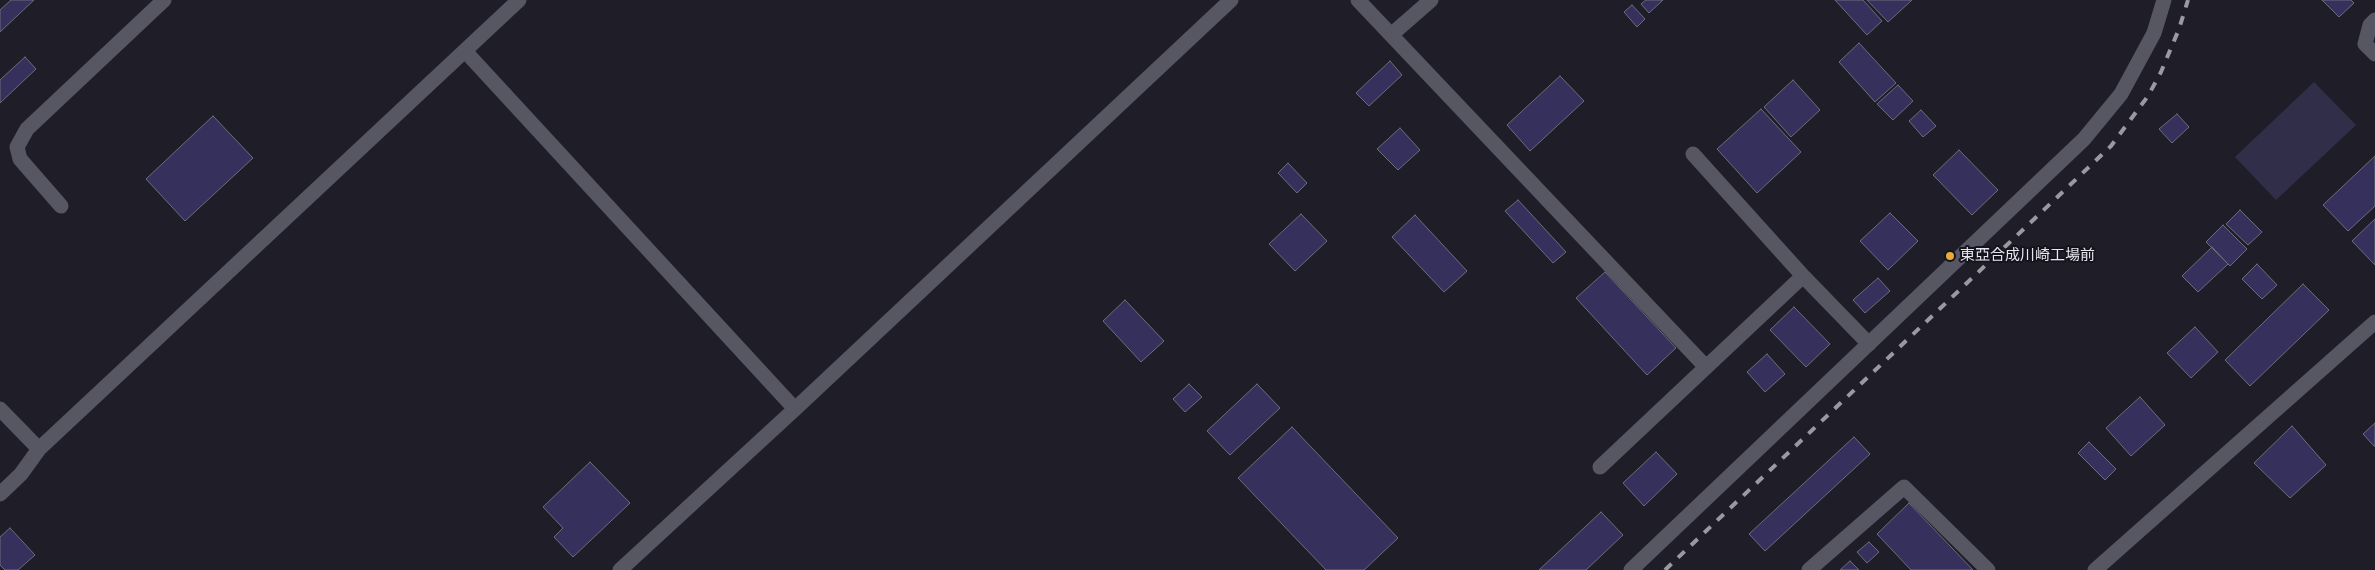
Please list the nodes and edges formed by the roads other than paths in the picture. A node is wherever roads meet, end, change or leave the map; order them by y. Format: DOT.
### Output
graph roads {
  1 [pos="164,0"];
  2 [pos="519,0"];
  3 [pos="1231,0"];
  4 [pos="1358,0"];
  5 [pos="1431,0"];
  6 [pos="2164,0"];
  7 [pos="2375,20"];
  8 [pos="1391,35"];
  9 [pos="465,51"];
  10 [pos="2375,54"];
  11 [pos="1693,154"];
  12 [pos="61,206"];
  13 [pos="1803,276"];
  14 [pos="2375,322"];
  15 [pos="1870,344"];
  16 [pos="1705,366"];
  17 [pos="0,409"];
  18 [pos="795,409"];
  19 [pos="39,449"];
  20 [pos="1600,467"];
  21 [pos="0,494"];
  22 [pos="620,570"];
  23 [pos="1631,570"];
  24 [pos="1808,570"];
  25 [pos="1988,570"];
  26 [pos="2095,570"];
  1 -- 12 [label="street"];
  2 -- 9 [label="street"];
  3 -- 18 [label="street"];
  4 -- 8 [label="street"];
  5 -- 8 [label="street"];
  6 -- 15 [label="street"];
  7 -- 10 [label="street"];
  8 -- 16 [label="street"];
  9 -- 18 [label="street"];
  9 -- 19 [label="street"];
  11 -- 13 [label="street"];
  13 -- 15 [label="street"];
  13 -- 16 [label="street"];
  14 -- 26 [label="street"];
  15 -- 23 [label="street"];
  16 -- 20 [label="street"];
  17 -- 19 [label="street"];
  18 -- 22 [label="street"];
  19 -- 21 [label="street"];
  24 -- 25 [label="street"];
}
